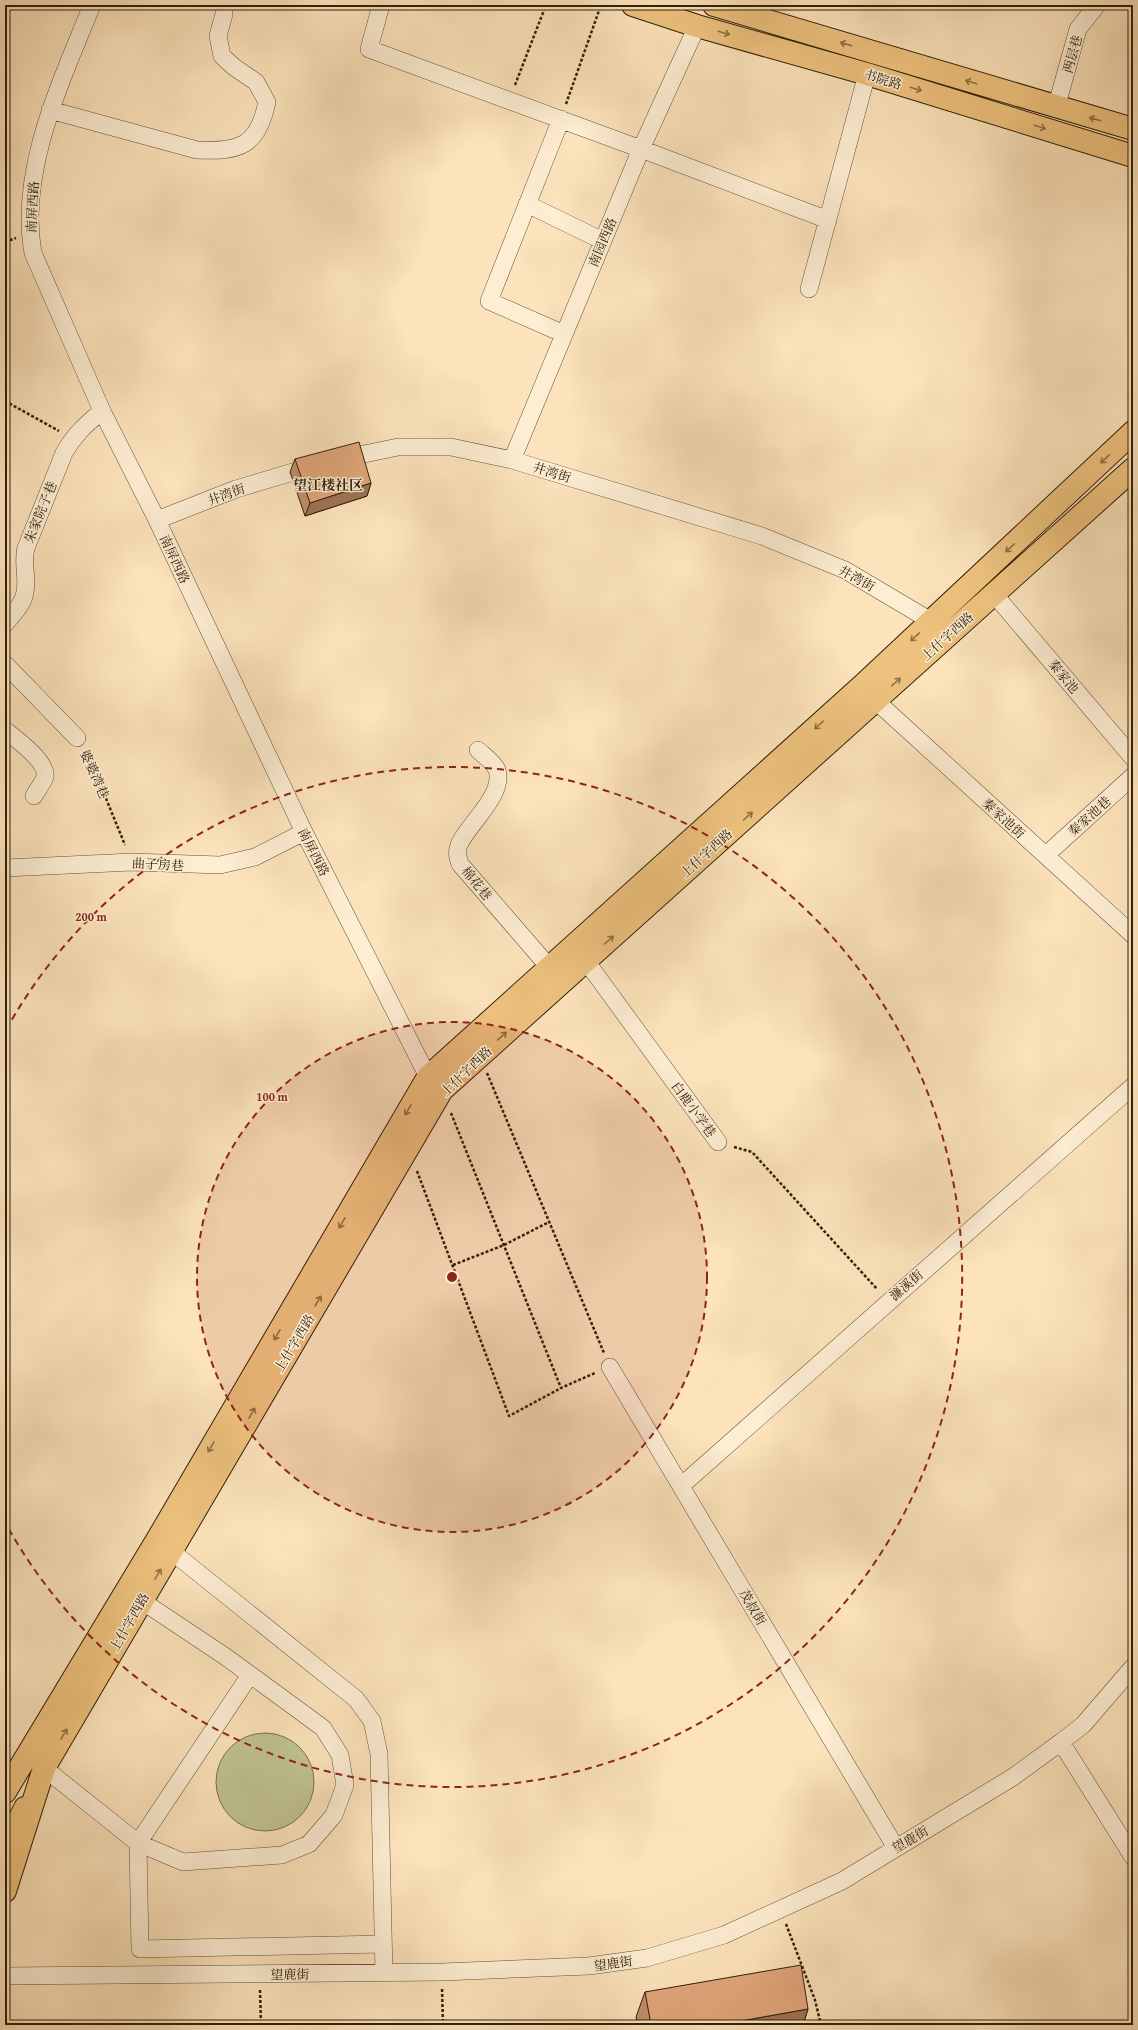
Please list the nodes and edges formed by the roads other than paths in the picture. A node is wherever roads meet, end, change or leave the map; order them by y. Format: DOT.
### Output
graph roads {
  1 [pos="92,5"];
  2 [pos="381,5"];
  3 [pos="633,5"];
  4 [pos="715,5"];
  5 [pos="1097,5"];
  6 [pos="224,14"];
  7 [pos="697,26"];
  8 [pos="867,74"];
  9 [pos="1056,108"];
  10 [pos="50,110"];
  11 [pos="561,119"];
  12 [pos="1133,129"];
  13 [pos="641,149"];
  14 [pos="1133,156"];
  15 [pos="527,204"];
  16 [pos="828,220"];
  17 [pos="603,241"];
  18 [pos="809,290"];
  19 [pos="564,334"];
  20 [pos="102,411"];
  21 [pos="1133,432"];
  22 [pos="512,460"];
  23 [pos="1133,469"];
  24 [pos="157,520"];
  25 [pos="994,594"];
  26 [pos="931,621"];
  27 [pos="5,624"];
  28 [pos="5,664"];
  29 [pos="876,701"];
  30 [pos="5,730"];
  31 [pos="77,738"];
  32 [pos="478,750"];
  33 [pos="1133,758"];
  34 [pos="1133,776"];
  35 [pos="34,796"];
  36 [pos="304,832"];
  37 [pos="1046,855"];
  38 [pos="5,868"];
  39 [pos="1133,935"];
  40 [pos="586,961"];
  41 [pos="550,967"];
  42 [pos="435,1084"];
  43 [pos="1133,1086"];
  44 [pos="718,1142"];
  45 [pos="610,1367"];
  46 [pos="680,1486"];
  47 [pos="171,1551"];
  48 [pos="142,1601"];
  49 [pos="1133,1667"];
  50 [pos="250,1675"];
  51 [pos="1061,1742"];
  52 [pos="35,1763"];
  53 [pos="5,1792"];
  54 [pos="5,1803"];
  55 [pos="138,1843"];
  56 [pos="5,1848"];
  57 [pos="896,1848"];
  58 [pos="1133,1858"];
  59 [pos="5,1891"];
  60 [pos="383,1944"];
  61 [pos="384,1973"];
  62 [pos="5,1976"];
  1 -- 10 [label="street, 南屏西路"];
  2 -- 11 [label="street"];
  3 -- 7 [label="main road, 书院路"];
  9 -- 4 [label="main road, 书院路, one-way"];
  5 -- 9 [label="street, 两层巷"];
  6 -- 10 [label="street"];
  7 -- 8 [label="main road, 书院路, one-way"];
  7 -- 13 [label="street, 南园西路"];
  8 -- 14 [label="main road, 书院路, one-way"];
  8 -- 16 [label="street"];
  12 -- 9 [label="main road, 书院路, one-way"];
  10 -- 20 [label="street, 南屏西路"];
  11 -- 13 [label="street"];
  11 -- 15 [label="street"];
  13 -- 16 [label="street"];
  13 -- 17 [label="street, 南园西路"];
  15 -- 17 [label="street"];
  15 -- 19 [label="street"];
  16 -- 18 [label="street"];
  17 -- 19 [label="street, 南园西路"];
  19 -- 22 [label="street, 南园西路"];
  20 -- 24 [label="street, 南屏西路"];
  20 -- 27 [label="street, 朱家院子巷"];
  21 -- 26 [label="main road, 上什字西路, one-way"];
  22 -- 24 [label="street, 井湾街"];
  22 -- 26 [label="street, 井湾街"];
  23 -- 25 [label="main road, 上什字西路"];
  24 -- 36 [label="street, 南屏西路"];
  29 -- 25 [label="main road, 上什字西路, one-way"];
  25 -- 33 [label="street, 秦家池"];
  26 -- 41 [label="main road, 上什字西路, one-way"];
  28 -- 31 [label="street, 婆婆湾巷"];
  29 -- 37 [label="street, 秦家池街"];
  40 -- 29 [label="main road, 上什字西路, one-way"];
  30 -- 35 [label="street"];
  32 -- 41 [label="street, 棉花巷"];
  34 -- 37 [label="street, 秦家池巷"];
  36 -- 38 [label="street, 曲子房巷"];
  36 -- 42 [label="street, 南屏西路"];
  37 -- 39 [label="street, 秦家池街"];
  42 -- 40 [label="main road, 上什字西路, one-way"];
  40 -- 44 [label="street, 白鹿小学巷"];
  41 -- 42 [label="main road, 上什字西路"];
  47 -- 42 [label="main road, 上什字西路, one-way"];
  42 -- 52 [label="main road, 上什字西路, one-way"];
  43 -- 46 [label="street, 濂溪街"];
  45 -- 46 [label="street, 茂叔街"];
  46 -- 57 [label="street, 茂叔街"];
  48 -- 47 [label="main road, 上什字西路, one-way"];
  47 -- 60 [label="street"];
  48 -- 50 [label="street"];
  52 -- 48 [label="main road, 上什字西路, one-way"];
  49 -- 51 [label="street, 望鹿街"];
  50 -- 55 [label="street"];
  50 -- 55 [label="street"];
  51 -- 57 [label="street, 望鹿街"];
  51 -- 58 [label="street"];
  52 -- 53 [label="main road, 上什字西路"];
  52 -- 54 [label="main road"];
  52 -- 55 [label="street"];
  52 -- 56 [label="main road"];
  52 -- 59 [label="main road, 上什字西路"];
  55 -- 60 [label="street"];
  57 -- 61 [label="street, 望鹿街"];
  60 -- 61 [label="street"];
  61 -- 62 [label="street, 望鹿街"];
}
